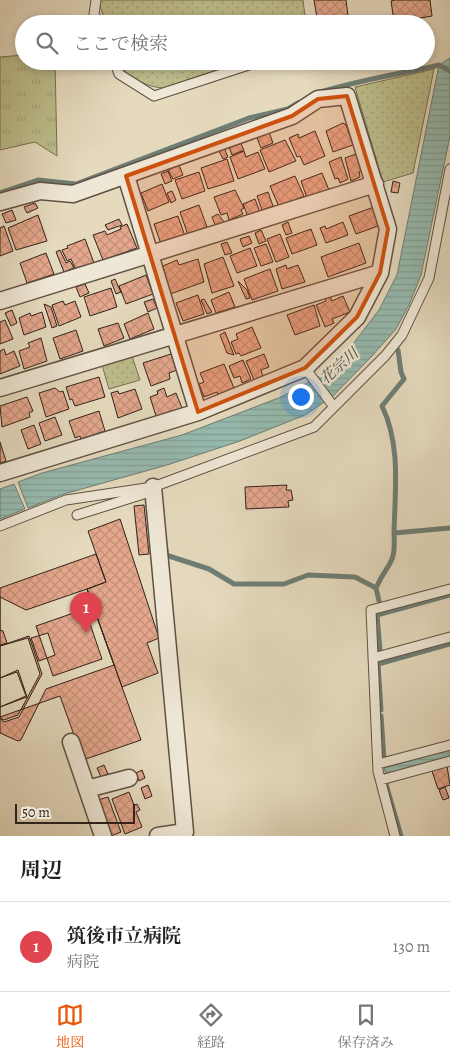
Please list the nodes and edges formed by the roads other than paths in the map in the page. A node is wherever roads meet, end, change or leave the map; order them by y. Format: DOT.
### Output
graph roads {
  1 [pos="96,0"];
  2 [pos="94,15"];
  3 [pos="117,70"];
  4 [pos="234,70"];
  5 [pos="450,169"];
  6 [pos="126,176"];
  7 [pos="375,184"];
  8 [pos="0,202"];
  9 [pos="151,254"];
  10 [pos="380,273"];
  11 [pos="0,301"];
  12 [pos="176,335"];
  13 [pos="308,372"];
  14 [pos="0,388"];
  15 [pos="332,405"];
  16 [pos="198,412"];
  17 [pos="0,473"];
  18 [pos="153,489"];
  19 [pos="77,516"];
  20 [pos="1,526"];
  21 [pos="450,589"];
  22 [pos="450,637"];
  23 [pos="373,658"];
  24 [pos="71,742"];
  25 [pos="450,745"];
  26 [pos="450,761"];
  27 [pos="378,764"];
  28 [pos="129,778"];
  29 [pos="381,780"];
  30 [pos="87,790"];
  31 [pos="103,836"];
  32 [pos="158,836"];
  33 [pos="395,836"];
  1 -- 2 [label="lane"];
  3 -- 4 [label="lane"];
  5 -- 15 [label="lane"];
  6 -- 7 [label="street"];
  6 -- 8 [label="street"];
  6 -- 9 [label="street"];
  7 -- 9 [label="street"];
  7 -- 10 [label="street"];
  9 -- 11 [label="street"];
  9 -- 12 [label="street"];
  10 -- 12 [label="street"];
  10 -- 13 [label="street"];
  12 -- 14 [label="street"];
  12 -- 16 [label="street"];
  13 -- 15 [label="lane"];
  13 -- 16 [label="street"];
  15 -- 18 [label="lane"];
  16 -- 17 [label="street"];
  18 -- 19 [label="lane"];
  18 -- 20 [label="lane"];
  18 -- 32 [label="street"];
  21 -- 23 [label="lane"];
  22 -- 23 [label="lane"];
  23 -- 27 [label="lane"];
  24 -- 30 [label="street"];
  25 -- 27 [label="lane"];
  26 -- 29 [label="lane"];
  27 -- 29 [label="lane"];
  28 -- 30 [label="street"];
  29 -- 33 [label="lane"];
  30 -- 31 [label="street"];
}
